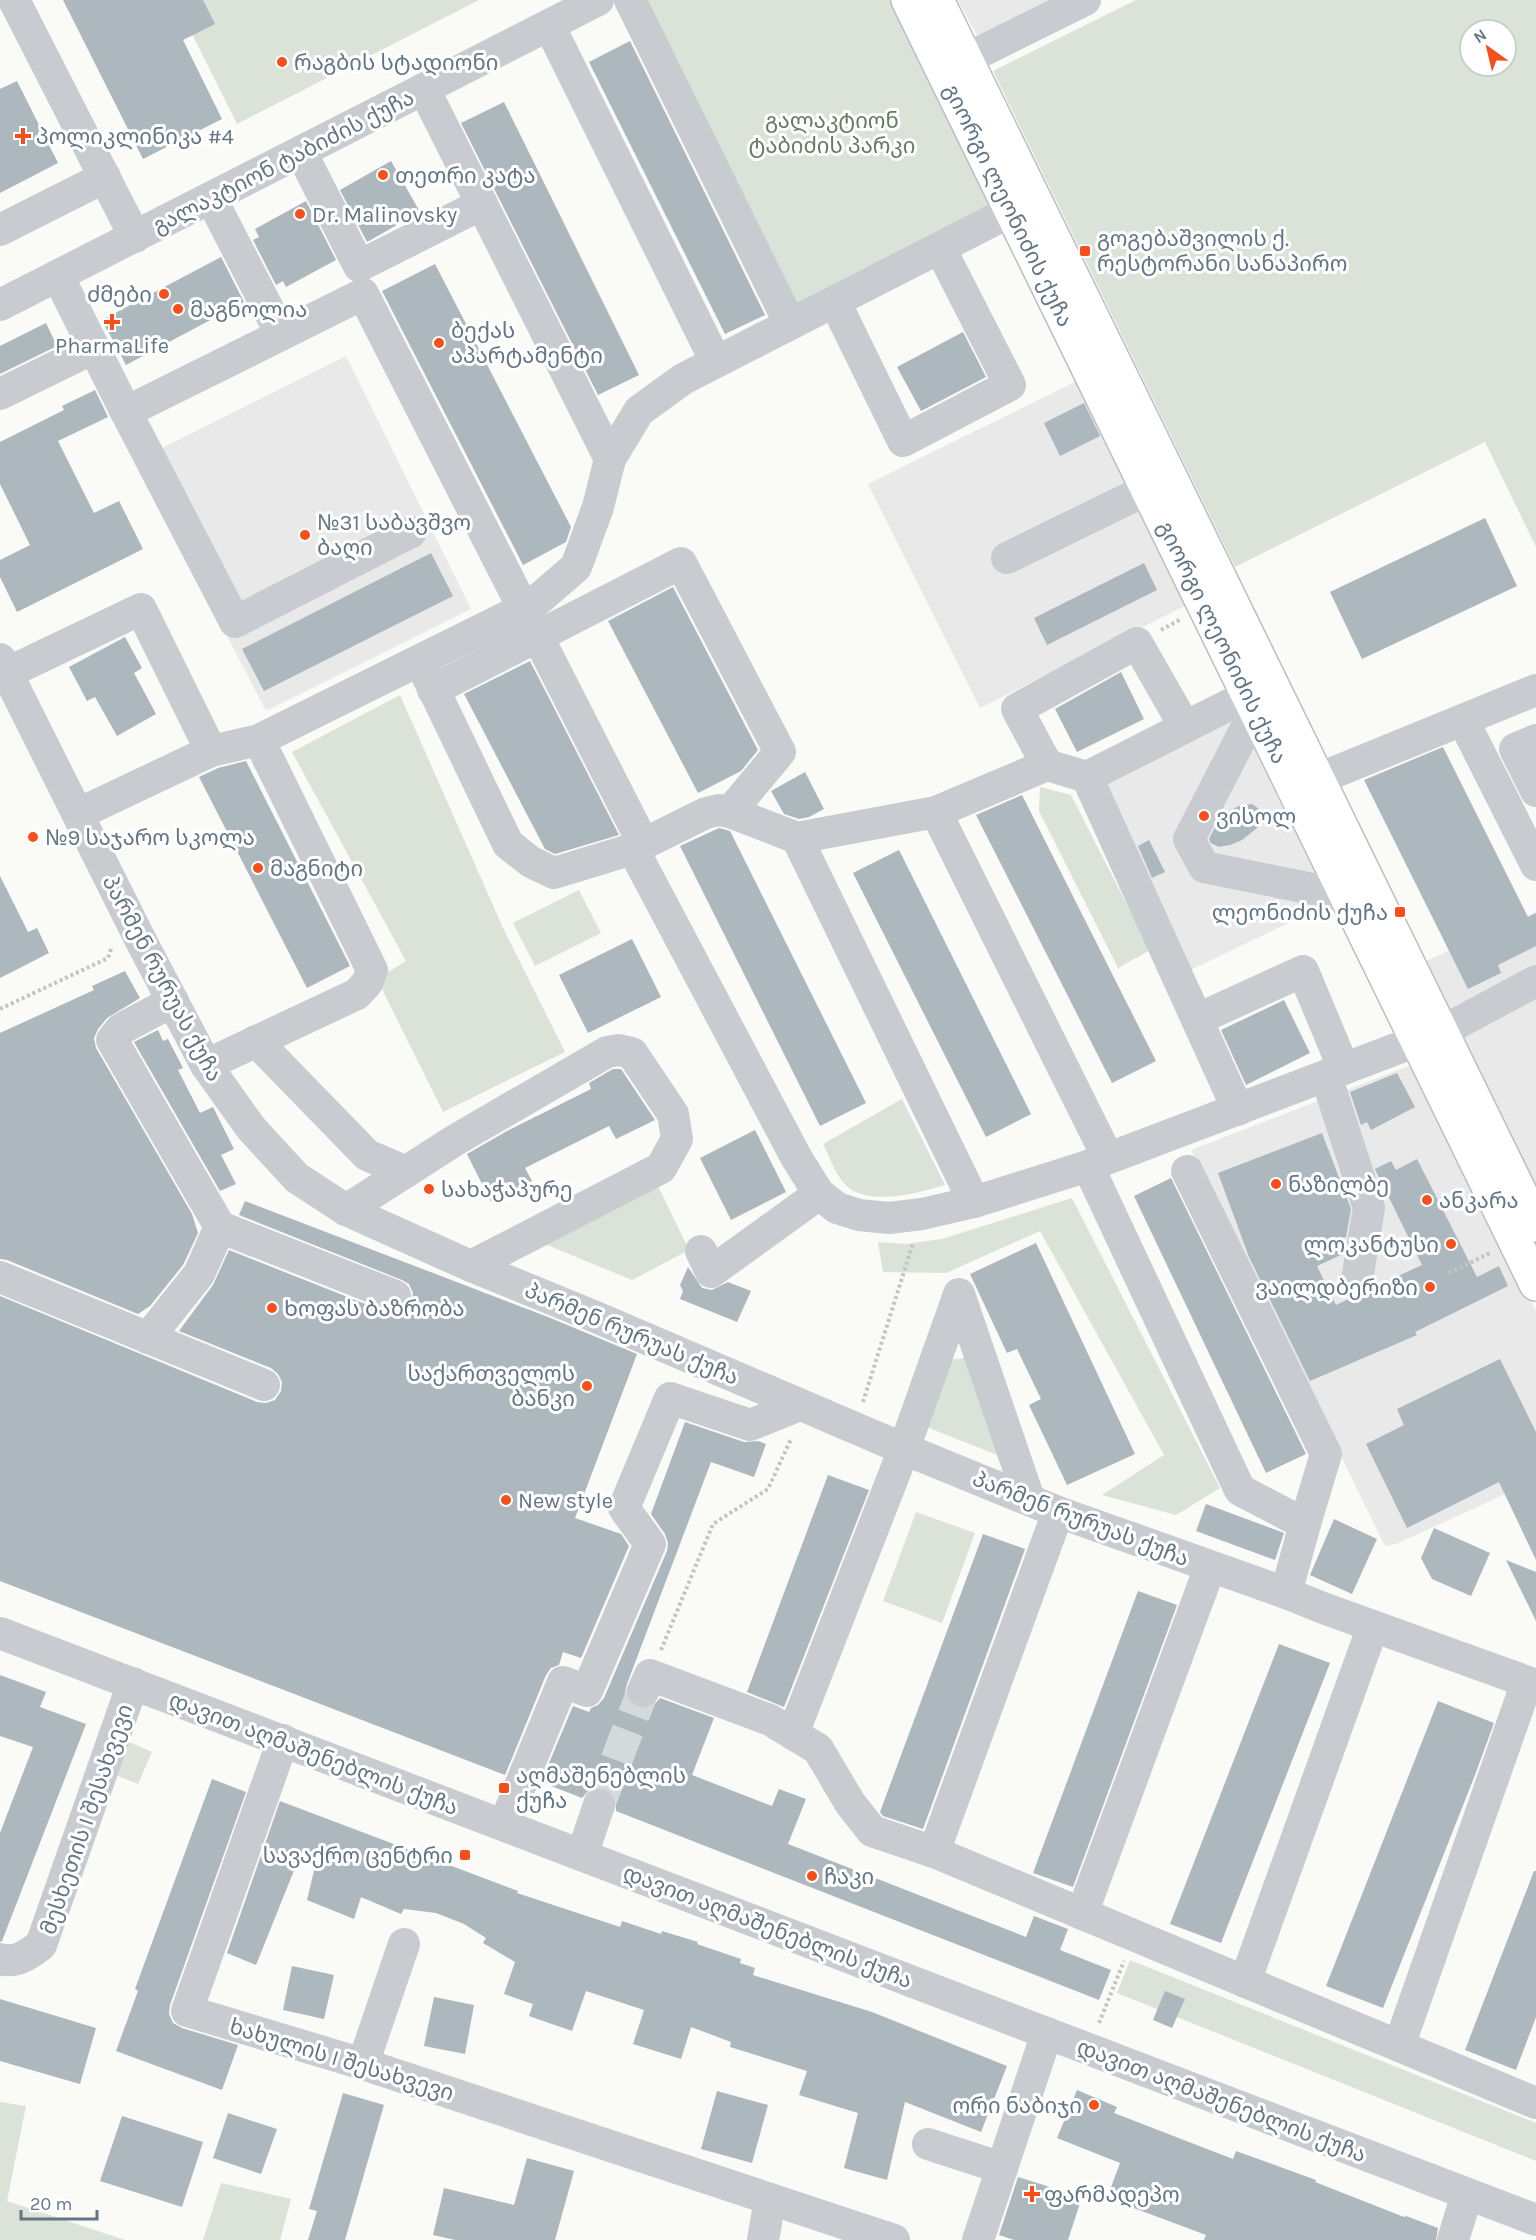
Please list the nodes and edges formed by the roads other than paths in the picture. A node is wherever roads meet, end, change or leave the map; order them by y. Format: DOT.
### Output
graph roads {
  1 [pos="14,0"];
  2 [pos="598,0"];
  3 [pos="630,0"];
  4 [pos="908,0"];
  5 [pos="937,0"];
  6 [pos="1085,0"];
  7 [pos="549,25"];
  8 [pos="966,59"];
  9 [pos="424,89"];
  10 [pos="302,152"];
  11 [pos="105,177"];
  12 [pos="211,198"];
  13 [pos="482,204"];
  14 [pos="1023,205"];
  15 [pos="0,230"];
  16 [pos="135,237"];
  17 [pos="940,248"];
  18 [pos="58,276"];
  19 [pos="361,280"];
  20 [pos="834,302"];
  21 [pos="0,305"];
  22 [pos="790,324"];
  23 [pos="281,334"];
  24 [pos="94,348"];
  25 [pos="716,362"];
  26 [pos="0,394"];
  27 [pos="126,412"];
  28 [pos="610,459"];
  29 [pos="1148,489"];
  30 [pos="411,532"];
  31 [pos="1006,558"];
  32 [pos="524,609"];
  33 [pos="538,637"];
  34 [pos="420,661"];
  35 [pos="4,666"];
  36 [pos="434,690"];
  37 [pos="1536,690"];
  38 [pos="1258,696"];
  39 [pos="1463,720"];
  40 [pos="1185,727"];
  41 [pos="259,740"];
  42 [pos="1536,740"];
  43 [pos="211,751"];
  44 [pos="1047,765"];
  45 [pos="1087,777"];
  46 [pos="1318,779"];
  47 [pos="1536,791"];
  48 [pos="730,812"];
  49 [pos="936,812"];
  50 [pos="78,814"];
  51 [pos="797,838"];
  52 [pos="638,846"];
  53 [pos="1536,865"];
  54 [pos="1347,896"];
  55 [pos="1536,981"];
  56 [pos="173,1001"];
  57 [pos="1198,1019"];
  58 [pos="1429,1036"];
  59 [pos="256,1041"];
  60 [pos="206,1065"];
  61 [pos="1335,1072"];
  62 [pos="1238,1110"];
  63 [pos="1098,1162"];
  64 [pos="1187,1171"];
  65 [pos="406,1172"];
  66 [pos="819,1194"];
  67 [pos="974,1202"];
  68 [pos="346,1210"];
  69 [pos="220,1227"];
  70 [pos="1525,1233"];
  71 [pos="701,1251"];
  72 [pos="471,1266"];
  73 [pos="0,1277"];
  74 [pos="1357,1280"];
  75 [pos="1536,1284"];
  76 [pos="395,1296"];
  77 [pos="148,1338"];
  78 [pos="264,1385"];
  79 [pos="803,1406"];
  80 [pos="904,1449"];
  81 [pos="1029,1499"];
  82 [pos="1058,1512"];
  83 [pos="1305,1524"];
  84 [pos="1210,1567"];
  85 [pos="1286,1593"];
  86 [pos="1373,1626"];
  87 [pos="0,1634"];
  88 [pos="134,1683"];
  89 [pos="647,1683"];
  90 [pos="1532,1684"];
  91 [pos="793,1734"];
  92 [pos="283,1740"];
  93 [pos="600,1805"];
  94 [pos="504,1825"];
  95 [pos="933,1852"];
  96 [pos="582,1855"];
  97 [pos="1082,1914"];
  98 [pos="404,1944"];
  99 [pos="0,1959"];
  100 [pos="1245,1982"];
  101 [pos="1047,2033"];
  102 [pos="1399,2046"];
  103 [pos="363,2064"];
  104 [pos="1536,2103"];
  105 [pos="928,2144"];
  106 [pos="1002,2168"];
  107 [pos="1467,2194"];
  108 [pos="770,2199"];
  109 [pos="1536,2220"];
  110 [pos="763,2240"];
  111 [pos="894,2240"];
  112 [pos="978,2240"];
  113 [pos="1452,2240"];
  1 -- 11 [label="street"];
  2 -- 7 [label="street, გალაკტიონ ტაბიძის ქუჩა"];
  3 -- 22 [label="street"];
  4 -- 14 [label="main road, გიორგი ლეონიძის ქუჩა"];
  5 -- 8 [label="main road, გიორგი ლეონიძის ქუჩა"];
  6 -- 8 [label="street"];
  7 -- 9 [label="street, გალაკტიონ ტაბიძის ქუჩა"];
  7 -- 25 [label="street"];
  8 -- 14 [label="main road, გიორგი ლეონიძის ქუჩა"];
  9 -- 10 [label="street, გალაკტიონ ტაბიძის ქუჩა"];
  9 -- 13 [label="street"];
  10 -- 12 [label="street, გალაკტიონ ტაბიძის ქუჩა"];
  10 -- 19 [label="street"];
  11 -- 15 [label="street"];
  11 -- 16 [label="street"];
  12 -- 16 [label="street, გალაკტიონ ტაბიძის ქუჩა"];
  12 -- 23 [label="street"];
  13 -- 19 [label="street"];
  13 -- 28 [label="street"];
  14 -- 17 [label="street"];
  14 -- 29 [label="main road, გიორგი ლეონიძის ქუჩა"];
  14 -- 38 [label="main road, გიორგი ლეონიძის ქუჩა"];
  16 -- 18 [label="street, გალაკტიონ ტაბიძის ქუჩა"];
  17 -- 20 [label="street"];
  17 -- 20 [label="street"];
  18 -- 21 [label="street, გალაკტიონ ტაბიძის ქუჩა"];
  18 -- 24 [label="street"];
  19 -- 23 [label="street"];
  19 -- 32 [label="street"];
  20 -- 22 [label="street"];
  22 -- 25 [label="street"];
  23 -- 27 [label="street"];
  24 -- 26 [label="street"];
  24 -- 27 [label="street"];
  25 -- 28 [label="street"];
  27 -- 30 [label="street"];
  28 -- 32 [label="street"];
  29 -- 31 [label="street"];
  29 -- 38 [label="main road, გიორგი ლეონიძის ქუჩა"];
  32 -- 33 [label="street"];
  32 -- 34 [label="street"];
  33 -- 36 [label="street"];
  33 -- 48 [label="street"];
  33 -- 52 [label="street"];
  34 -- 36 [label="street"];
  34 -- 41 [label="street"];
  35 -- 43 [label="street"];
  35 -- 50 [label="street, პარმენ რურუას ქუჩა"];
  36 -- 52 [label="street"];
  37 -- 39 [label="street"];
  38 -- 40 [label="street"];
  38 -- 46 [label="main road, გიორგი ლეონიძის ქუჩა"];
  38 -- 54 [label="main road, გიორგი ლეონიძის ქუჩა"];
  38 -- 54 [label="street"];
  39 -- 46 [label="street"];
  39 -- 53 [label="street"];
  40 -- 44 [label="street"];
  40 -- 45 [label="street"];
  41 -- 43 [label="street"];
  41 -- 59 [label="street"];
  42 -- 47 [label="street"];
  43 -- 50 [label="street"];
  44 -- 45 [label="street"];
  44 -- 49 [label="street"];
  45 -- 57 [label="street"];
  46 -- 58 [label="main road, გიორგი ლეონიძის ქუჩა"];
  48 -- 51 [label="street"];
  48 -- 52 [label="street"];
  49 -- 51 [label="street"];
  49 -- 63 [label="street"];
  50 -- 56 [label="street, პარმენ რურუას ქუჩა"];
  51 -- 67 [label="street"];
  52 -- 66 [label="street"];
  54 -- 58 [label="main road, გიორგი ლეონიძის ქუჩა"];
  55 -- 58 [label="street"];
  56 -- 60 [label="street, პარმენ რურუას ქუჩა"];
  56 -- 69 [label="street"];
  57 -- 61 [label="street"];
  57 -- 62 [label="street"];
  58 -- 61 [label="street"];
  58 -- 70 [label="main road, გიორგი ლეონიძის ქუჩა"];
  59 -- 60 [label="street"];
  59 -- 65 [label="street"];
  60 -- 68 [label="street, პარმენ რურუას ქუჩა"];
  61 -- 62 [label="street"];
  61 -- 74 [label="street"];
  62 -- 63 [label="street"];
  63 -- 67 [label="street"];
  63 -- 83 [label="street"];
  64 -- 83 [label="street"];
  65 -- 68 [label="street"];
  65 -- 72 [label="street"];
  66 -- 67 [label="street"];
  66 -- 71 [label="street"];
  68 -- 72 [label="street, პარმენ რურუას ქუჩა"];
  69 -- 76 [label="street"];
  69 -- 77 [label="street"];
  70 -- 75 [label="main road, გიორგი ლეონიძის ქუჩა"];
  72 -- 79 [label="street, პარმენ რურუას ქუჩა"];
  73 -- 77 [label="street"];
  77 -- 78 [label="street"];
  79 -- 80 [label="street, პარმენ რურუას ქუჩა"];
  79 -- 94 [label="street"];
  80 -- 81 [label="street, პარმენ რურუას ქუჩა"];
  80 -- 81 [label="street"];
  80 -- 91 [label="street"];
  81 -- 82 [label="street, პარმენ რურუას ქუჩა"];
  82 -- 84 [label="street, პარმენ რურუას ქუჩა"];
  82 -- 95 [label="street"];
  83 -- 85 [label="street"];
  84 -- 85 [label="street, პარმენ რურუას ქუჩა"];
  84 -- 97 [label="street"];
  85 -- 86 [label="street, პარმენ რურუას ქუჩა"];
  86 -- 90 [label="street, პარმენ რურუას ქუჩა"];
  86 -- 100 [label="street"];
  87 -- 88 [label="street, დავით აღმაშენებლის ქუჩა"];
  88 -- 92 [label="street, დავით აღმაშენებლის ქუჩა"];
  88 -- 99 [label="street, მესხეთის I შესახვევი"];
  89 -- 91 [label="street"];
  90 -- 102 [label="street"];
  91 -- 95 [label="street"];
  92 -- 94 [label="street, დავით აღმაშენებლის ქუჩა"];
  92 -- 103 [label="street, ხახულის I შესახვევი"];
  93 -- 96 [label="street"];
  94 -- 96 [label="street, დავით აღმაშენებლის ქუჩა"];
  95 -- 97 [label="street"];
  96 -- 101 [label="street, დავით აღმაშენებლის ქუჩა"];
  97 -- 100 [label="street"];
  98 -- 103 [label="street"];
  100 -- 102 [label="street"];
  101 -- 106 [label="street"];
  101 -- 107 [label="street, დავით აღმაშენებლის ქუჩა"];
  102 -- 104 [label="street"];
  103 -- 108 [label="street, ხახულის I შესახვევი"];
  105 -- 106 [label="street"];
  106 -- 112 [label="street"];
  107 -- 109 [label="street, დავით აღმაშენებლის ქუჩა"];
  107 -- 113 [label="street"];
  108 -- 110 [label="street"];
  108 -- 111 [label="street, ხახულის I შესახვევი"];
}
